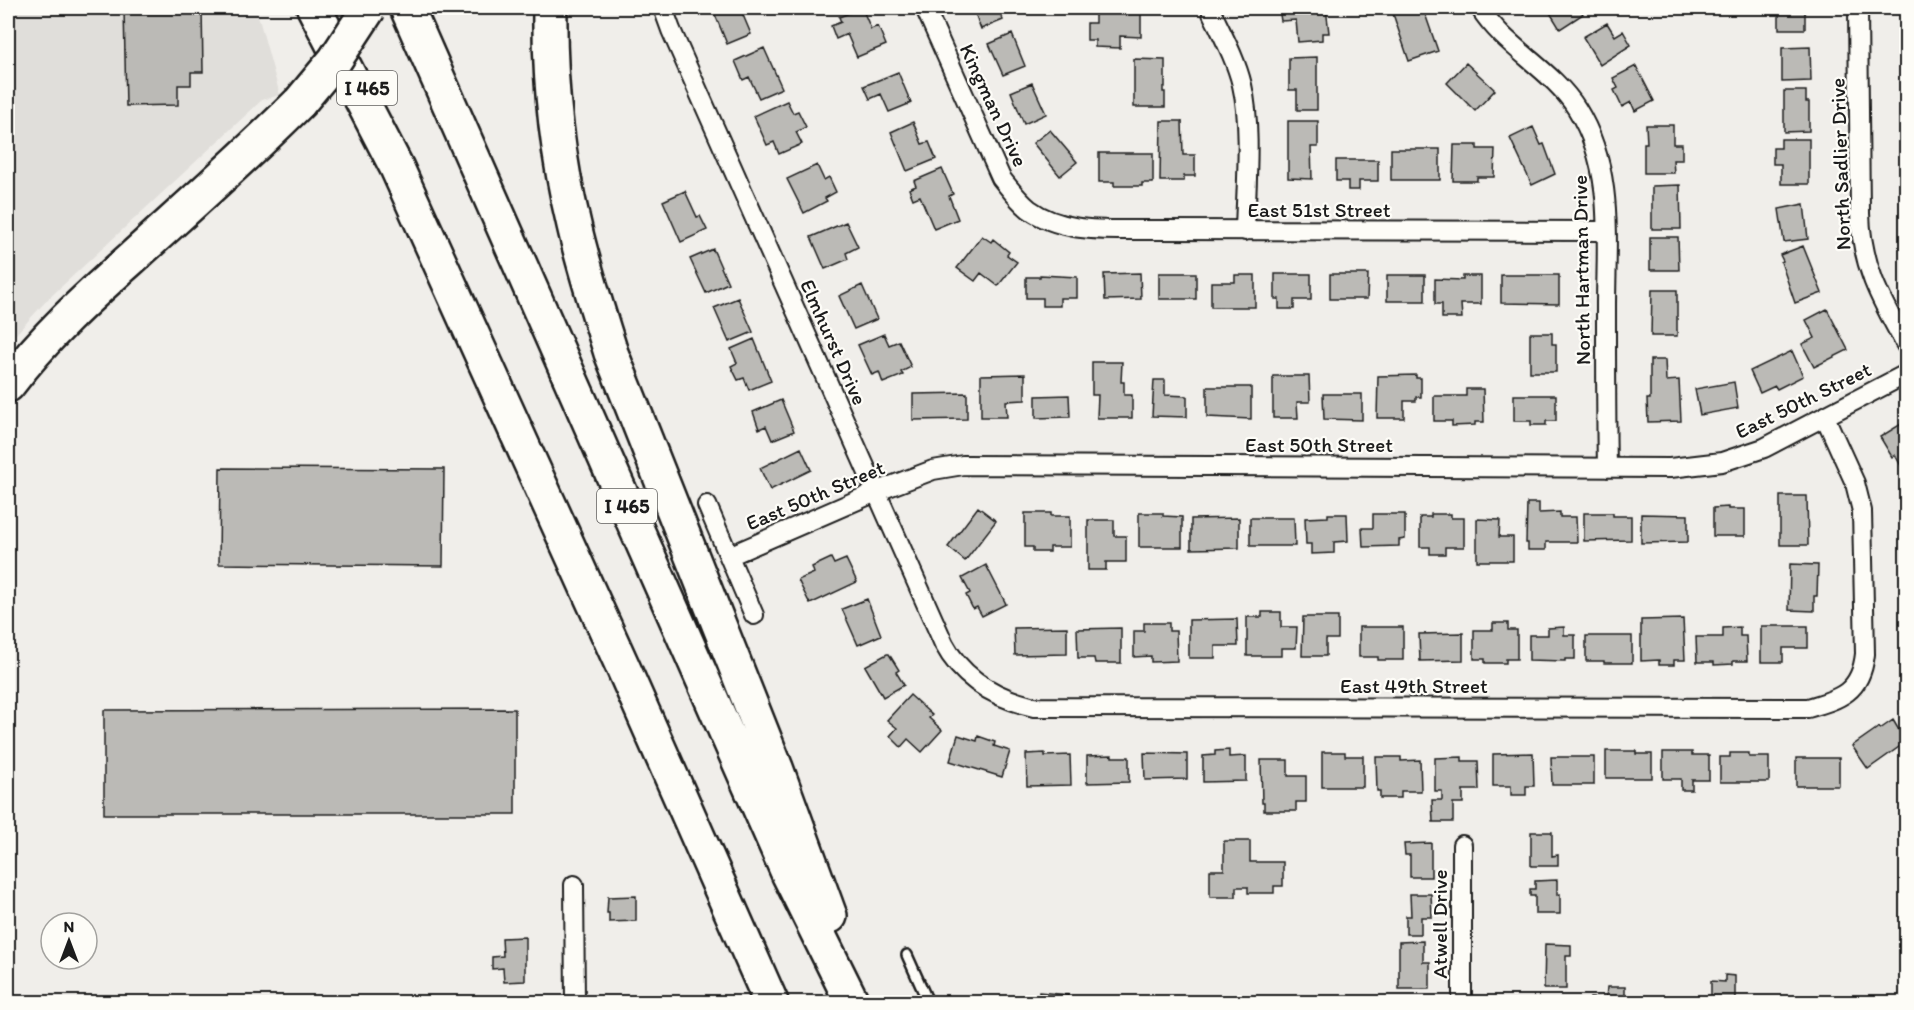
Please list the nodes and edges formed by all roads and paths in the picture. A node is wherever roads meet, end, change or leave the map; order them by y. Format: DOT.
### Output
graph roads {
  1 [pos="314,8"];
  2 [pos="336,8"];
  3 [pos="369,8"];
  4 [pos="407,8"];
  5 [pos="550,8"];
  6 [pos="663,8"];
  7 [pos="925,8"];
  8 [pos="1480,8"];
  9 [pos="1858,8"];
  10 [pos="1212,13"];
  11 [pos="397,168"];
  12 [pos="1034,212"];
  13 [pos="1245,231"];
  14 [pos="1606,231"];
  15 [pos="1906,345"];
  16 [pos="1906,374"];
  17 [pos="8,385"];
  18 [pos="1825,417"];
  19 [pos="1606,468"];
  20 [pos="877,492"];
  21 [pos="707,506"];
  22 [pos="729,556"];
  23 [pos="754,615"];
  24 [pos="980,685"];
  25 [pos="1461,845"];
  26 [pos="574,885"];
  27 [pos="907,955"];
  28 [pos="575,1002"];
  29 [pos="771,1002"];
  30 [pos="852,1002"];
  31 [pos="861,1002"];
  32 [pos="928,1002"];
  33 [pos="1462,1002"];
  1 -- 11 [label="highway"];
  2 -- 11 [label="highway, I 465"];
  3 -- 17 [label="highway, bridge"];
  4 -- 30 [label="highway, I 465"];
  5 -- 31 [label="highway"];
  6 -- 20 [label="street, Elmhurst Drive"];
  7 -- 12 [label="street, Kingman Drive"];
  8 -- 14 [label="street, North Hartman Drive"];
  9 -- 15 [label="street, North Sadlier Drive"];
  10 -- 13 [label="street"];
  11 -- 29 [label="highway, I 465"];
  12 -- 13 [label="street, East 51st Street"];
  13 -- 14 [label="street, East 51st Street"];
  14 -- 19 [label="street, North Hartman Drive"];
  16 -- 18 [label="street, East 50th Street"];
  18 -- 19 [label="street, East 50th Street"];
  18 -- 24 [label="street, East 49th Street"];
  19 -- 20 [label="street, East 50th Street"];
  20 -- 22 [label="street, East 50th Street"];
  20 -- 24 [label="street, Elmhurst Drive"];
  21 -- 22 [label="street"];
  22 -- 23 [label="street"];
  25 -- 33 [label="street, Atwell Drive"];
  26 -- 28 [label="street"];
  27 -- 32 [label="lane"];
}
